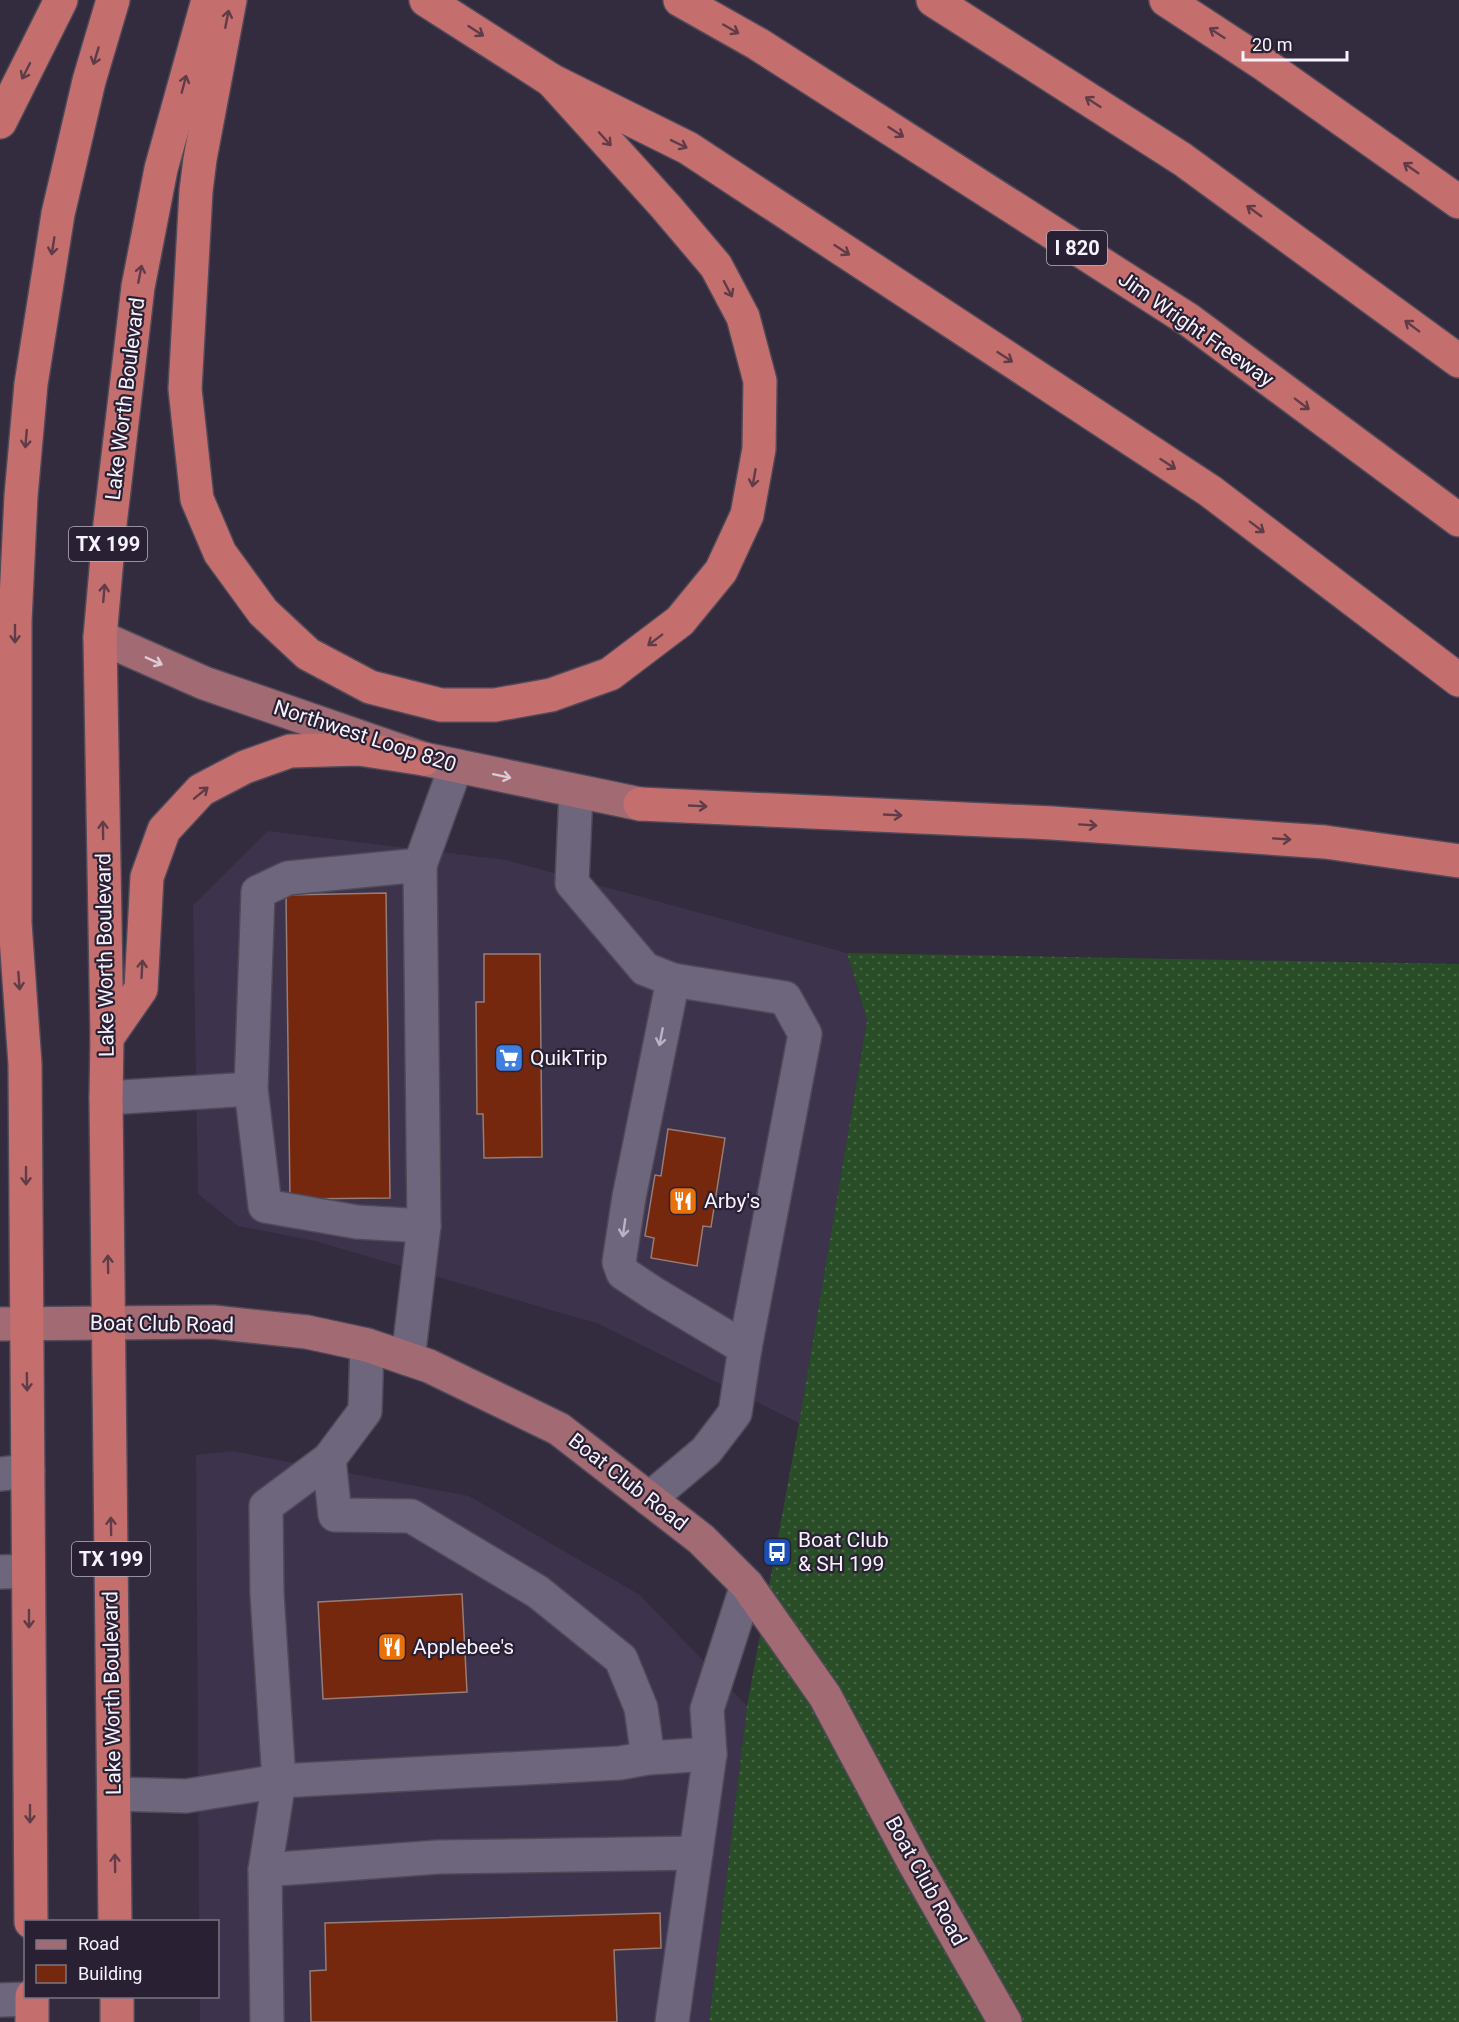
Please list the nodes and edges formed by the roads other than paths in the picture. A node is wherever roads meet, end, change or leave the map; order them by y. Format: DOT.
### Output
graph roads {
  1 [pos="61,0"];
  2 [pos="113,0"];
  3 [pos="208,0"];
  4 [pos="230,0"];
  5 [pos="426,0"];
  6 [pos="680,0"];
  7 [pos="933,0"];
  8 [pos="1166,0"];
  9 [pos="552,80"];
  10 [pos="0,122"];
  11 [pos="1459,202"];
  12 [pos="1459,361"];
  13 [pos="1459,520"];
  14 [pos="8,588"];
  15 [pos="100,637"];
  16 [pos="1459,680"];
  17 [pos="424,759"];
  18 [pos="456,766"];
  19 [pos="576,792"];
  20 [pos="640,804"];
  21 [pos="1459,861"];
  22 [pos="420,865"];
  23 [pos="673,980"];
  24 [pos="107,1038"];
  25 [pos="251,1089"];
  26 [pos="106,1098"];
  27 [pos="424,1226"];
  28 [pos="109,1323"];
  29 [pos="13,1324"];
  30 [pos="367,1345"];
  31 [pos="745,1348"];
  32 [pos="408,1359"];
  33 [pos="329,1459"];
  34 [pos="14,1472"];
  35 [pos="649,1499"];
  36 [pos="14,1572"];
  37 [pos="747,1585"];
  38 [pos="710,1754"];
  39 [pos="648,1758"];
  40 [pos="279,1781"];
  41 [pos="114,1794"];
  42 [pos="696,1853"];
  43 [pos="265,1870"];
  44 [pos="31,1920"];
  45 [pos="115,1920"];
  46 [pos="117,1998"];
  47 [pos="117,2022"];
  48 [pos="267,2022"];
  49 [pos="672,2022"];
  50 [pos="1005,2022"];
  1 -- 10 [label="highway, one-way"];
  2 -- 14 [label="highway, one-way"];
  15 -- 3 [label="highway, Lake Worth Boulevard / TX 199, one-way"];
  9 -- 4 [label="highway, one-way"];
  5 -- 9 [label="highway, one-way"];
  6 -- 13 [label="highway, Jim Wright Freeway / I 820, one-way"];
  12 -- 7 [label="highway, one-way"];
  11 -- 8 [label="highway, one-way"];
  9 -- 16 [label="highway, one-way"];
  14 -- 29 [label="highway, one-way"];
  15 -- 17 [label="main road, Northwest Loop 820, one-way"];
  24 -- 15 [label="highway, Lake Worth Boulevard / TX 199, one-way"];
  17 -- 18 [label="main road, Northwest Loop 820"];
  24 -- 17 [label="highway, one-way"];
  18 -- 19 [label="main road, Northwest Loop 820, one-way"];
  18 -- 22 [label="lane"];
  19 -- 20 [label="main road, Northwest Loop 820"];
  19 -- 23 [label="lane"];
  20 -- 21 [label="highway, one-way"];
  22 -- 25 [label="lane"];
  22 -- 27 [label="lane"];
  23 -- 31 [label="lane, one-way"];
  23 -- 31 [label="lane"];
  24 -- 26 [label="highway, Lake Worth Boulevard / TX 199"];
  25 -- 26 [label="lane"];
  25 -- 27 [label="lane"];
  28 -- 26 [label="highway, Lake Worth Boulevard / TX 199, one-way"];
  27 -- 32 [label="lane"];
  28 -- 29 [label="main road, Boat Club Road"];
  28 -- 30 [label="main road, Boat Club Road"];
  41 -- 28 [label="highway, Lake Worth Boulevard / TX 199, one-way"];
  29 -- 34 [label="highway, one-way"];
  30 -- 32 [label="main road, Boat Club Road"];
  30 -- 33 [label="lane"];
  31 -- 35 [label="lane"];
  32 -- 35 [label="main road, Boat Club Road"];
  33 -- 39 [label="lane"];
  33 -- 40 [label="lane"];
  34 -- 36 [label="highway"];
  35 -- 37 [label="main road, Boat Club Road"];
  36 -- 44 [label="highway, one-way"];
  37 -- 38 [label="lane"];
  37 -- 50 [label="main road, Boat Club Road"];
  38 -- 39 [label="lane"];
  38 -- 42 [label="lane"];
  39 -- 40 [label="lane"];
  40 -- 41 [label="lane"];
  40 -- 43 [label="lane"];
  45 -- 41 [label="highway, Lake Worth Boulevard / TX 199, one-way"];
  42 -- 43 [label="lane"];
  42 -- 49 [label="lane"];
  43 -- 48 [label="lane"];
  46 -- 47 [label="highway"];
}
